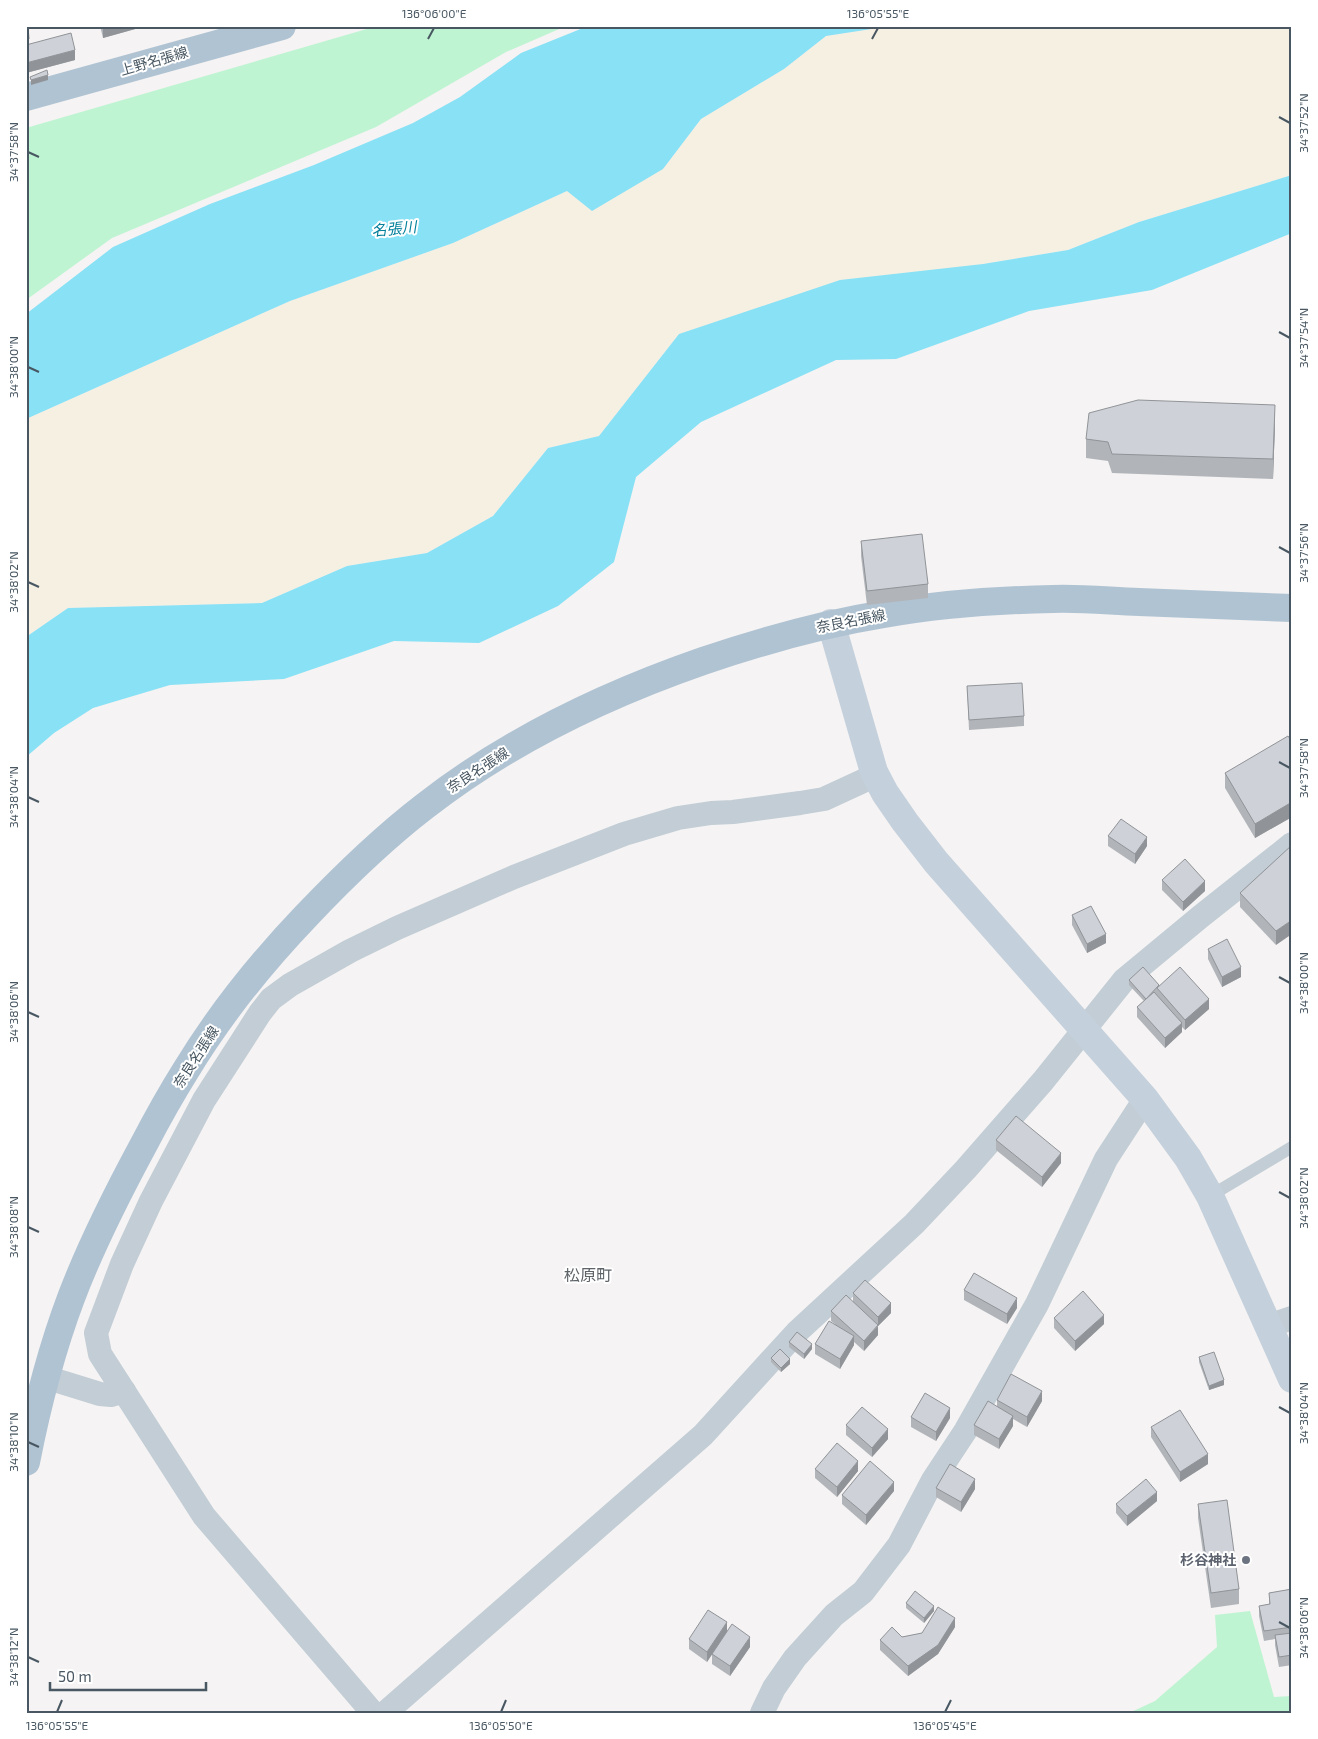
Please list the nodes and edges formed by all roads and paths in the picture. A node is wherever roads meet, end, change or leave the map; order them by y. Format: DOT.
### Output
graph roads {
  1 [pos="282,26"];
  2 [pos="26,97"];
  3 [pos="1292,608"];
  4 [pos="831,623"];
  5 [pos="876,775"];
  6 [pos="1292,844"];
  7 [pos="1084,1028"];
  8 [pos="1145,1099"];
  9 [pos="1292,1146"];
  10 [pos="1210,1196"];
  11 [pos="1280,1322"];
  12 [pos="46,1377"];
  13 [pos="1292,1379"];
  14 [pos="124,1391"];
  15 [pos="26,1462"];
  16 [pos="373,1713"];
  17 [pos="385,1713"];
  18 [pos="762,1713"];
  1 -- 2 [label="main road, 上野名張線"];
  3 -- 4 [label="main road, 奈良名張線"];
  4 -- 5 [label="street"];
  4 -- 12 [label="main road, 奈良名張線"];
  5 -- 7 [label="street"];
  5 -- 14 [label="street"];
  6 -- 7 [label="street"];
  7 -- 8 [label="street"];
  7 -- 17 [label="street"];
  8 -- 10 [label="street"];
  8 -- 18 [label="street"];
  9 -- 10 [label="lane"];
  10 -- 11 [label="street"];
  11 -- 13 [label="street"];
  12 -- 14 [label="street"];
  12 -- 15 [label="main road, 奈良名張線"];
  14 -- 16 [label="street"];
}
